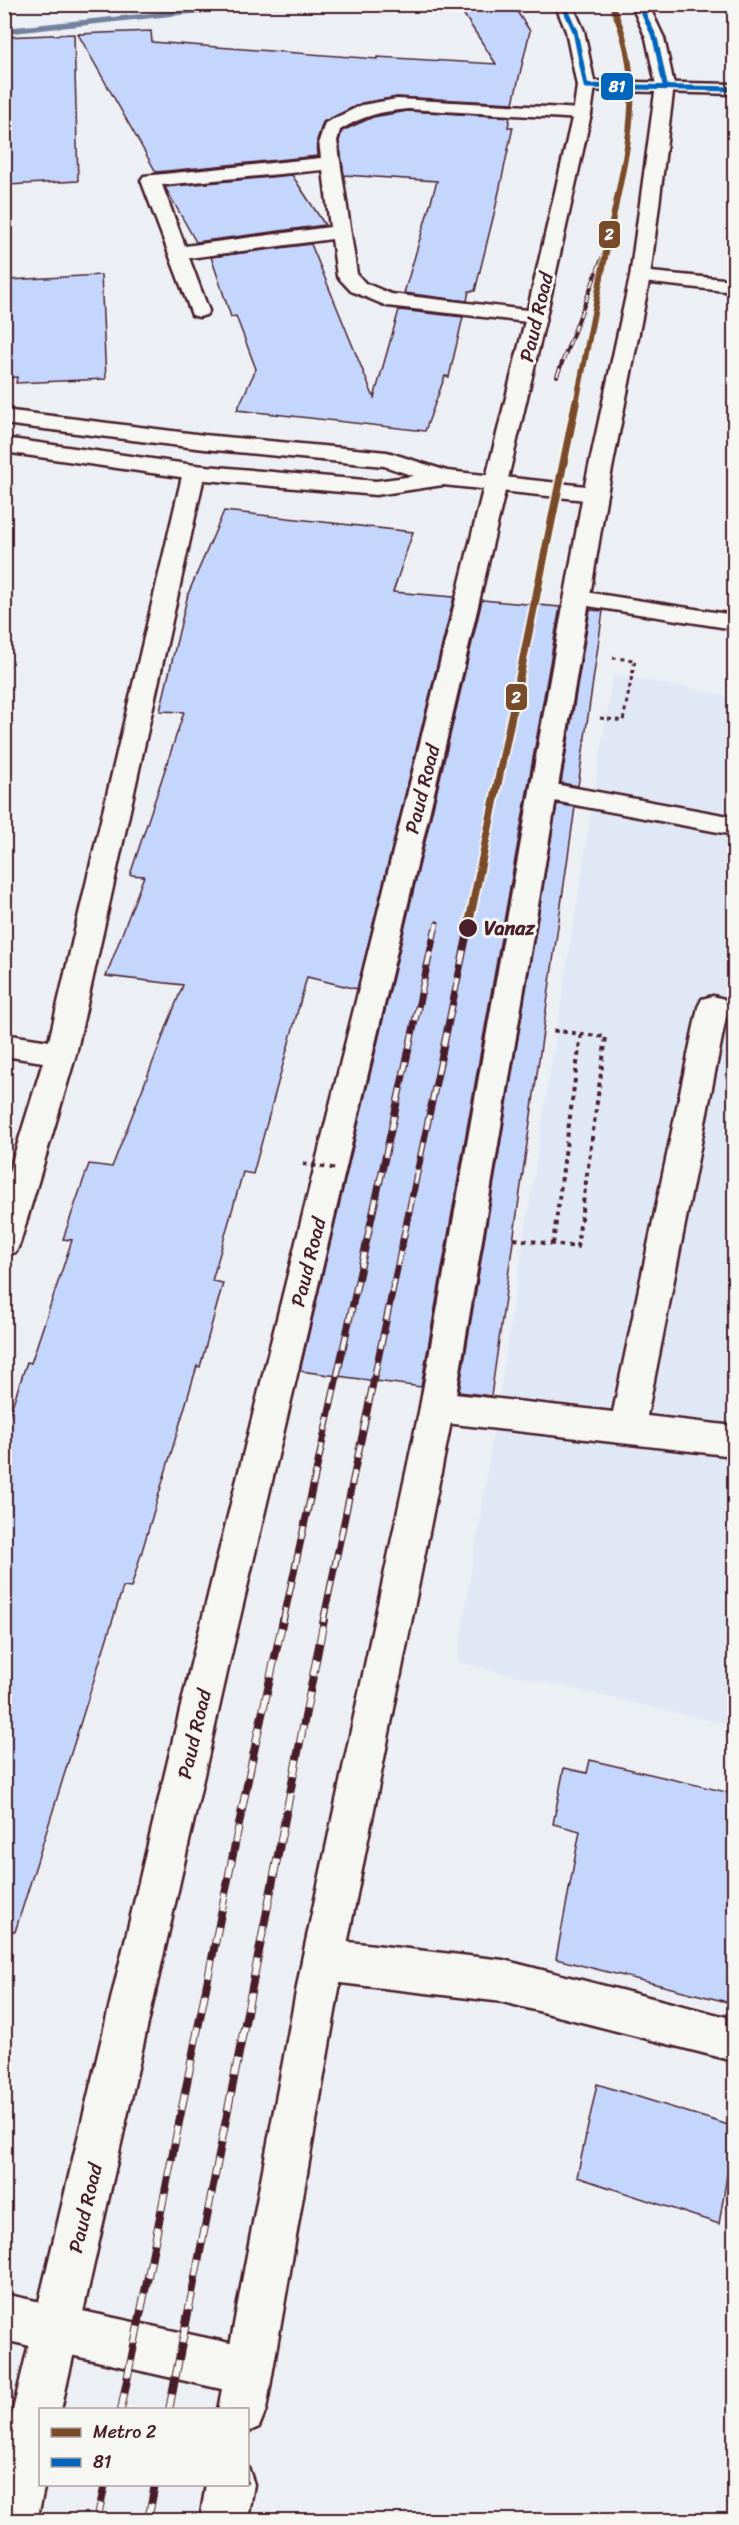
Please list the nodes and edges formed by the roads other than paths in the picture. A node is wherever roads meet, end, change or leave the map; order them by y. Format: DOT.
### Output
graph roads {
  1 [pos="563,4"];
  2 [pos="639,4"];
  3 [pos="586,86"];
  4 [pos="665,86"];
  5 [pos="735,88"];
  6 [pos="582,114"];
  7 [pos="332,163"];
  8 [pos="341,232"];
  9 [pos="178,253"];
  10 [pos="640,277"];
  11 [pos="735,286"];
  12 [pos="199,311"];
  13 [pos="536,317"];
  14 [pos="4,417"];
  15 [pos="4,445"];
  16 [pos="194,472"];
  17 [pos="444,478"];
  18 [pos="495,483"];
  19 [pos="595,494"];
  20 [pos="578,598"];
  21 [pos="735,622"];
  22 [pos="543,791"];
  23 [pos="735,826"];
  24 [pos="713,1007"];
  25 [pos="4,1045"];
  26 [pos="61,1054"];
  27 [pos="4,1243"];
  28 [pos="437,1407"];
  29 [pos="627,1428"];
  30 [pos="735,1441"];
  31 [pos="323,1959"];
  32 [pos="735,2040"];
  33 [pos="4,2317"];
  34 [pos="57,2328"];
  35 [pos="245,2390"];
  36 [pos="230,2486"];
  37 [pos="12,2520"];
  38 [pos="224,2520"];
  1 -- 3 [label="main road, Paud Road"];
  2 -- 4 [label="main road"];
  3 -- 4 [label="main road"];
  3 -- 6 [label="main road, Paud Road"];
  4 -- 5 [label="main road"];
  4 -- 10 [label="main road"];
  6 -- 7 [label="main road"];
  6 -- 13 [label="main road, Paud Road"];
  7 -- 8 [label="main road"];
  7 -- 9 [label="main road"];
  8 -- 9 [label="main road"];
  8 -- 13 [label="main road"];
  9 -- 12 [label="main road"];
  10 -- 11 [label="main road"];
  10 -- 19 [label="main road"];
  13 -- 18 [label="main road, Paud Road"];
  14 -- 17 [label="main road"];
  15 -- 16 [label="main road"];
  16 -- 17 [label="main road"];
  16 -- 26 [label="main road"];
  17 -- 18 [label="main road"];
  18 -- 19 [label="main road"];
  18 -- 34 [label="main road, Paud Road"];
  19 -- 20 [label="main road"];
  20 -- 21 [label="main road"];
  20 -- 22 [label="main road"];
  22 -- 23 [label="main road"];
  22 -- 28 [label="main road"];
  24 -- 29 [label="main road"];
  25 -- 26 [label="main road"];
  26 -- 27 [label="main road"];
  28 -- 29 [label="main road"];
  28 -- 31 [label="main road"];
  29 -- 30 [label="main road"];
  31 -- 32 [label="main road"];
  31 -- 35 [label="main road"];
  33 -- 34 [label="main road"];
  34 -- 35 [label="main road"];
  34 -- 37 [label="main road, Paud Road"];
  36 -- 38 [label="main road"];
}
